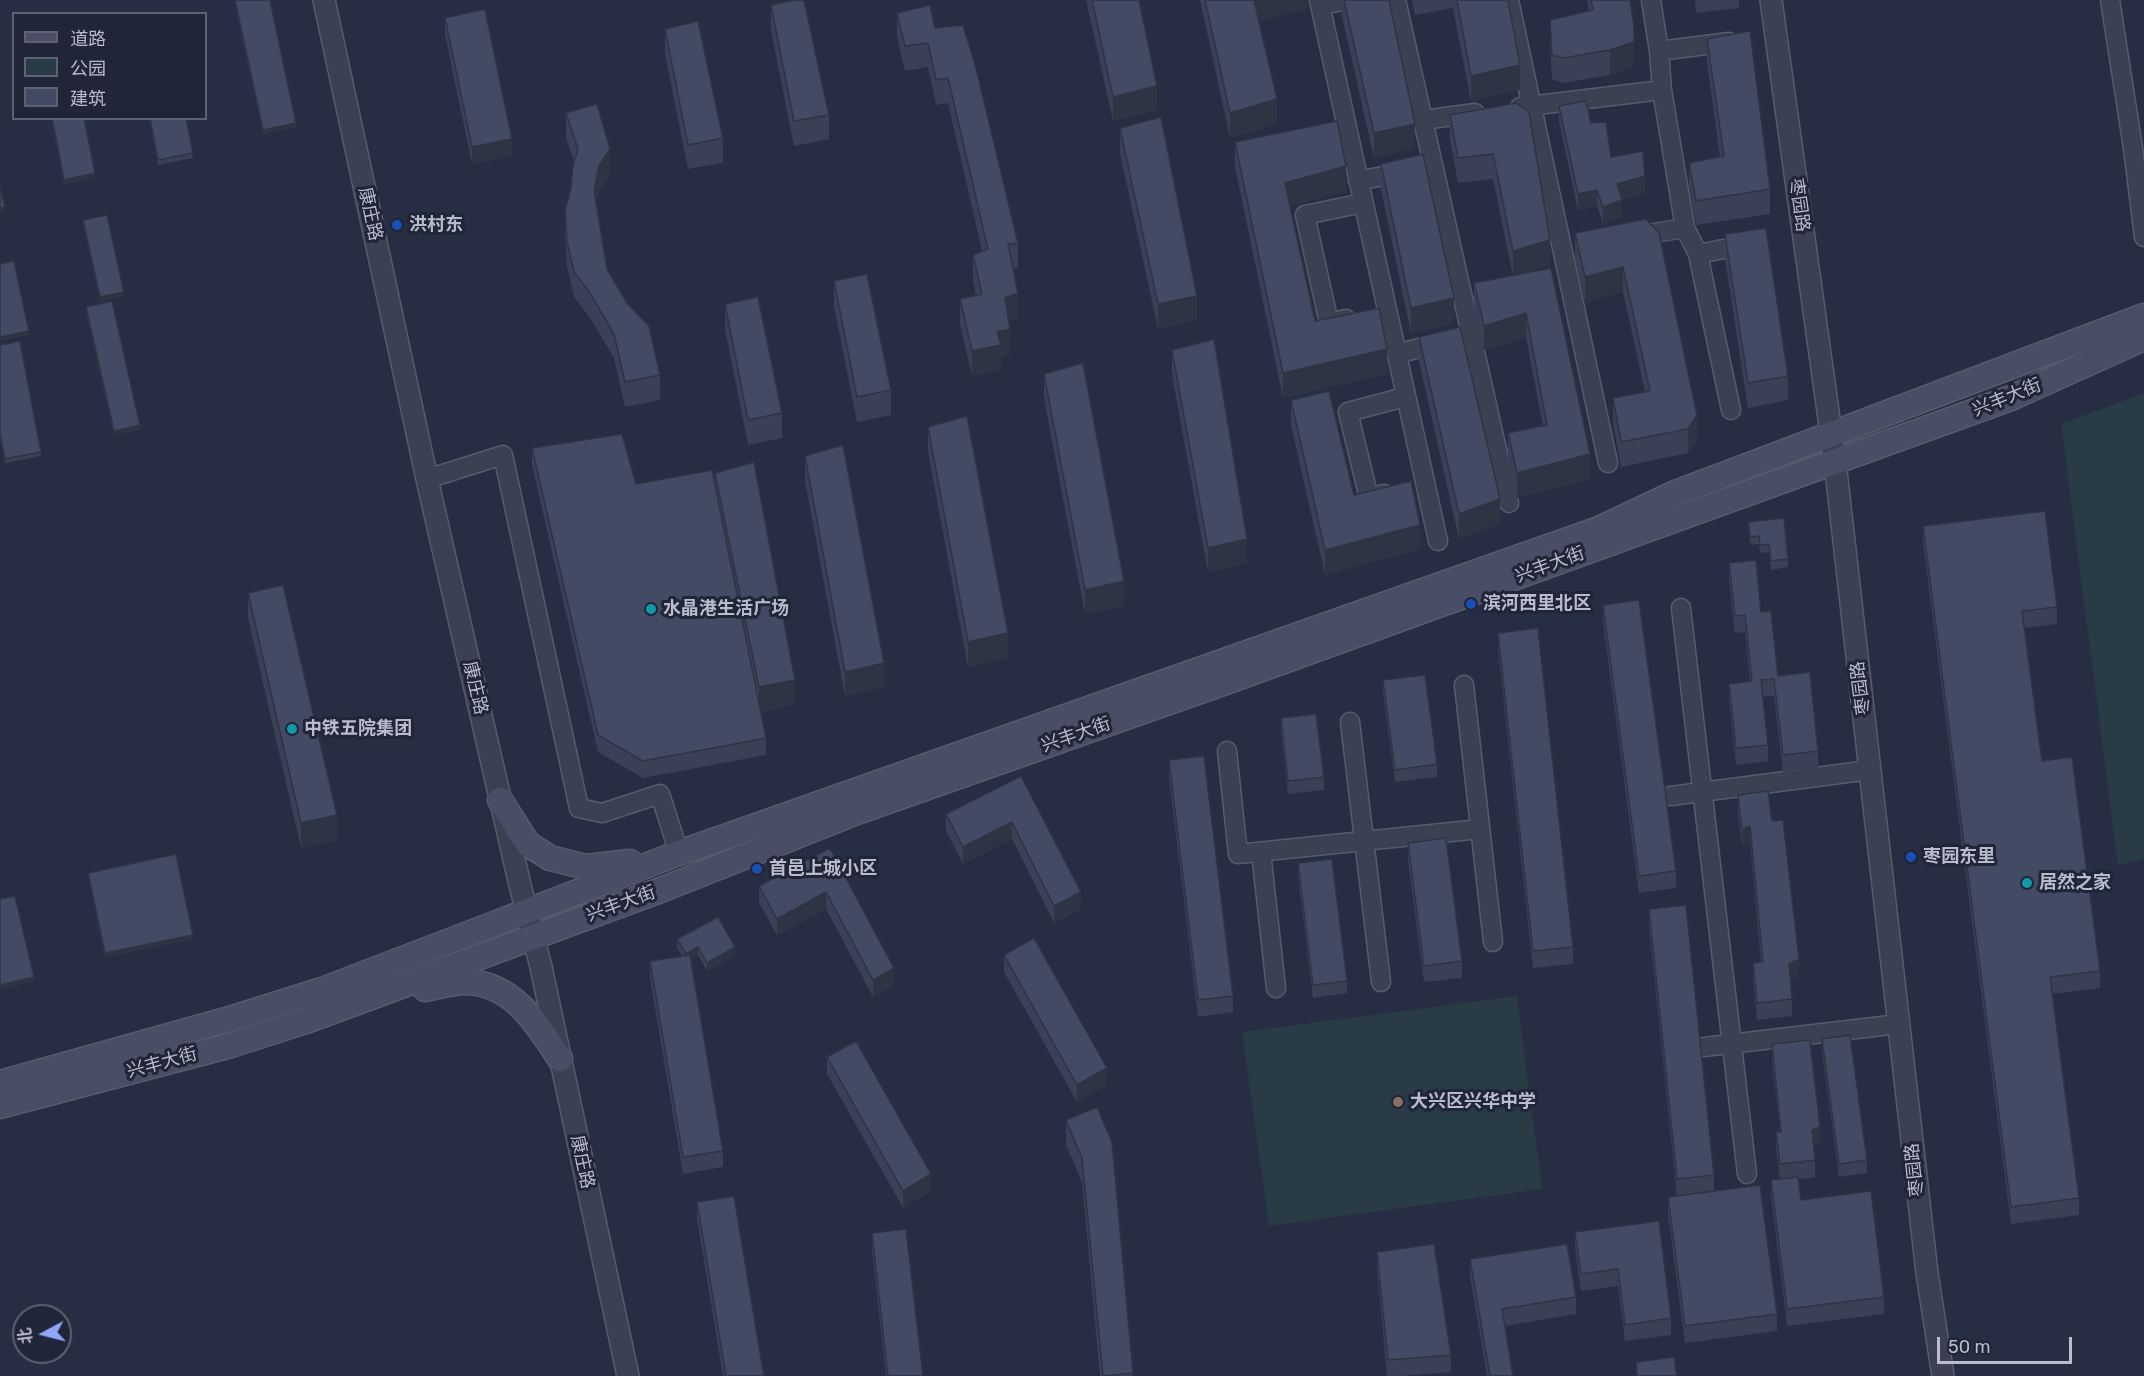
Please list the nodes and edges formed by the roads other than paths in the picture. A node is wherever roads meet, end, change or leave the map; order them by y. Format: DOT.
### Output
graph roads {
  1 [pos="324,0"];
  2 [pos="1345,0"];
  3 [pos="1396,0"];
  4 [pos="1509,0"];
  5 [pos="1651,0"];
  6 [pos="1771,0"];
  7 [pos="2110,0"];
  8 [pos="1319,3"];
  9 [pos="1746,40"];
  10 [pos="1659,51"];
  11 [pos="1662,90"];
  12 [pos="1532,106"];
  13 [pos="1423,120"];
  14 [pos="2138,147"];
  15 [pos="1433,166"];
  16 [pos="1358,181"];
  17 [pos="1363,203"];
  18 [pos="1685,228"];
  19 [pos="2144,237"];
  20 [pos="1618,238"];
  21 [pos="1767,240"];
  22 [pos="1584,243"];
  23 [pos="1562,247"];
  24 [pos="1698,254"];
  25 [pos="1374,312"];
  26 [pos="2144,316"];
  27 [pos="1471,335"];
  28 [pos="2144,338"];
  29 [pos="1395,354"];
  30 [pos="1405,397"];
  31 [pos="1731,410"];
  32 [pos="1832,435"];
  33 [pos="1835,462"];
  34 [pos="1608,463"];
  35 [pos="427,478"];
  36 [pos="1413,487"];
  37 [pos="1509,503"];
  38 [pos="1438,542"];
  39 [pos="1681,608"];
  40 [pos="1464,685"];
  41 [pos="1350,722"];
  42 [pos="1227,751"];
  43 [pos="1870,770"];
  44 [pos="1702,792"];
  45 [pos="1671,796"];
  46 [pos="500,800"];
  47 [pos="1480,829"];
  48 [pos="1364,841"];
  49 [pos="1261,852"];
  50 [pos="672,856"];
  51 [pos="527,910"];
  52 [pos="534,936"];
  53 [pos="1493,942"];
  54 [pos="1382,982"];
  55 [pos="399,987"];
  56 [pos="1276,988"];
  57 [pos="1899,1024"];
  58 [pos="1731,1044"];
  59 [pos="1704,1047"];
  60 [pos="560,1059"];
  61 [pos="0,1083"];
  62 [pos="0,1106"];
  63 [pos="1747,1174"];
  64 [pos="628,1376"];
  65 [pos="1943,1376"];
  1 -- 35 [label="street, 康庄路"];
  2 -- 8 [label="street"];
  3 -- 13 [label="street"];
  4 -- 12 [label="street"];
  5 -- 10 [label="street"];
  6 -- 32 [label="street, 枣园路"];
  7 -- 14 [label="street"];
  8 -- 16 [label="street"];
  9 -- 10 [label="street"];
  10 -- 11 [label="street"];
  11 -- 12 [label="street"];
  11 -- 18 [label="street"];
  12 -- 13 [label="street"];
  12 -- 23 [label="street"];
  13 -- 15 [label="street"];
  14 -- 19 [label="street"];
  15 -- 16 [label="street"];
  15 -- 27 [label="street"];
  16 -- 17 [label="street"];
  17 -- 25 [label="street"];
  17 -- 25 [label="street"];
  18 -- 20 [label="street"];
  18 -- 24 [label="street"];
  21 -- 24 [label="street"];
  22 -- 23 [label="street"];
  23 -- 34 [label="street"];
  24 -- 31 [label="street"];
  25 -- 29 [label="street"];
  26 -- 32 [label="main road, 兴丰大街"];
  27 -- 29 [label="street"];
  27 -- 37 [label="street"];
  28 -- 33 [label="main road, 兴丰大街"];
  29 -- 30 [label="street"];
  30 -- 36 [label="street"];
  30 -- 36 [label="street"];
  32 -- 33 [label="street, 枣园路"];
  32 -- 50 [label="main road, 兴丰大街"];
  33 -- 43 [label="street, 枣园路"];
  33 -- 52 [label="main road, 兴丰大街"];
  35 -- 46 [label="street, 康庄路"];
  35 -- 50 [label="street"];
  36 -- 38 [label="street"];
  39 -- 44 [label="street"];
  40 -- 47 [label="street"];
  41 -- 48 [label="street"];
  42 -- 49 [label="street"];
  43 -- 44 [label="street"];
  43 -- 57 [label="street, 枣园路"];
  44 -- 45 [label="street"];
  44 -- 58 [label="street"];
  46 -- 50 [label="main road"];
  46 -- 51 [label="street, 康庄路"];
  47 -- 48 [label="street"];
  47 -- 53 [label="street"];
  48 -- 49 [label="street"];
  48 -- 54 [label="street"];
  49 -- 56 [label="street"];
  50 -- 51 [label="main road, 兴丰大街"];
  51 -- 52 [label="street, 康庄路"];
  51 -- 61 [label="main road, 兴丰大街"];
  52 -- 55 [label="main road, 兴丰大街"];
  52 -- 60 [label="street, 康庄路"];
  55 -- 60 [label="main road"];
  55 -- 62 [label="main road, 兴丰大街"];
  57 -- 58 [label="street"];
  57 -- 65 [label="street, 枣园路"];
  58 -- 59 [label="street"];
  58 -- 63 [label="street"];
  60 -- 64 [label="street, 康庄路"];
}
